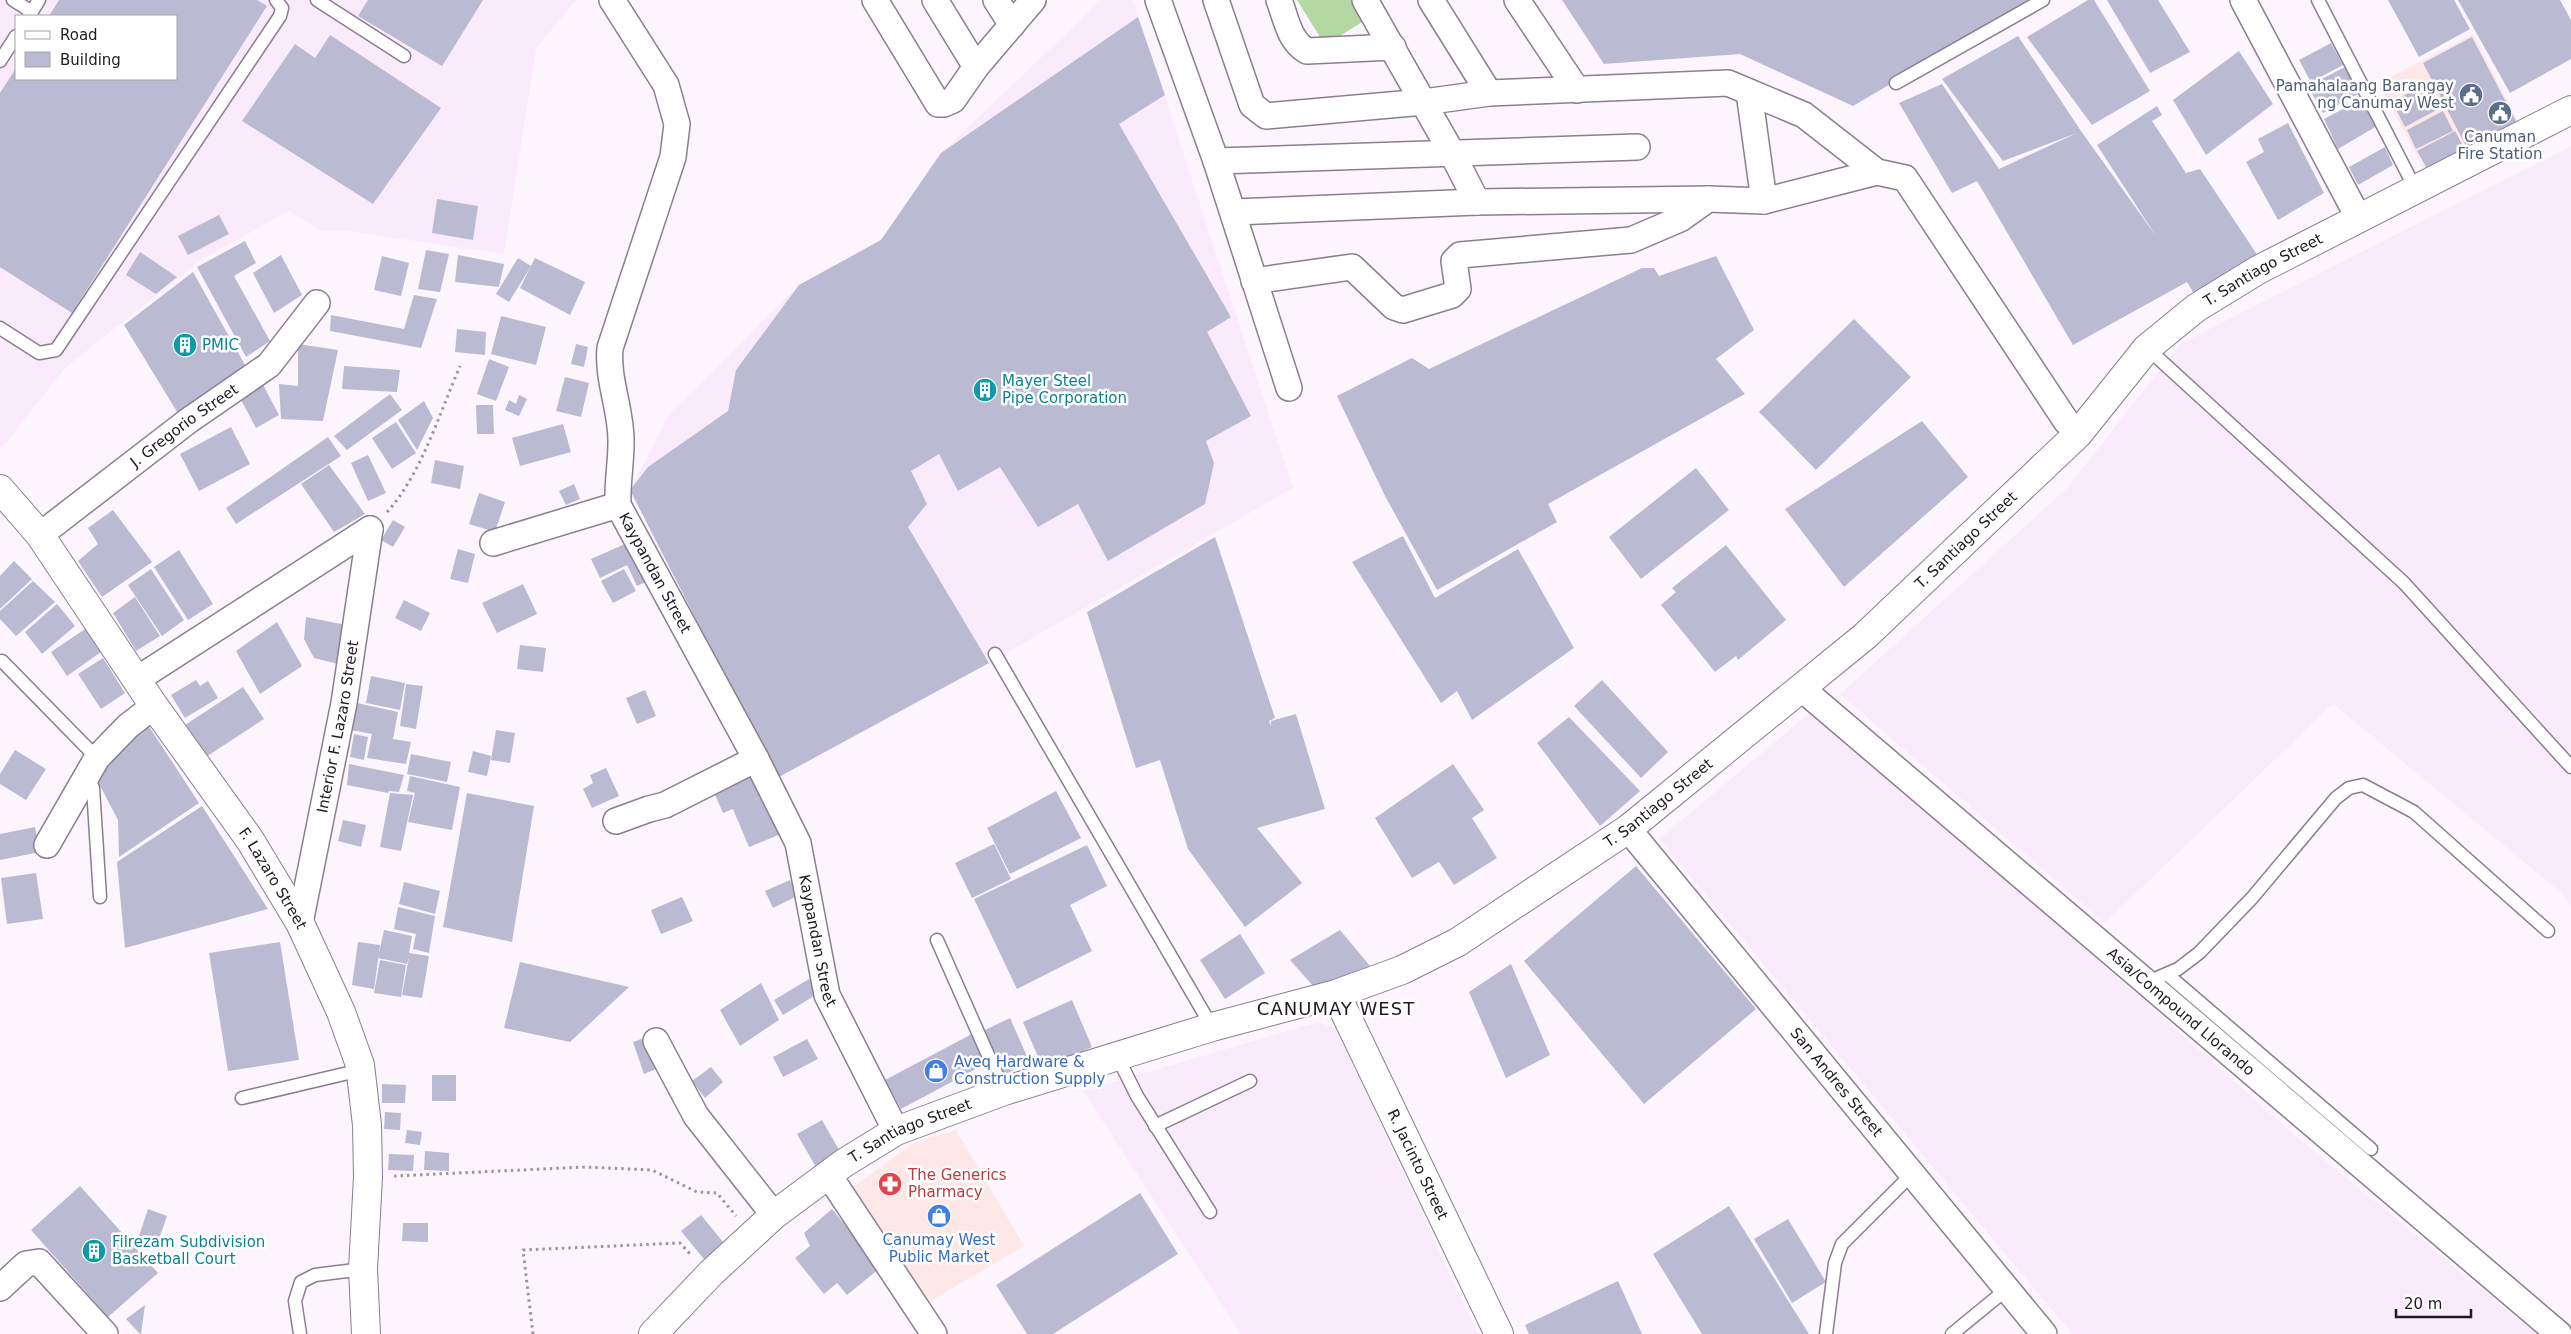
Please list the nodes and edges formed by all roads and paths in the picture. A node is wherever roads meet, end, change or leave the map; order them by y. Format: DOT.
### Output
graph roads {
  1 [pos="12,0"];
  2 [pos="39,0"];
  3 [pos="276,0"];
  4 [pos="317,0"];
  5 [pos="612,0"];
  6 [pos="875,0"];
  7 [pos="935,0"];
  8 [pos="996,0"];
  9 [pos="1033,0"];
  10 [pos="1158,0"];
  11 [pos="1216,0"];
  12 [pos="1279,0"];
  13 [pos="1365,0"];
  14 [pos="1431,0"];
  15 [pos="1517,0"];
  16 [pos="2043,0"];
  17 [pos="2242,0"];
  18 [pos="2318,0"];
  19 [pos="30,14"];
  20 [pos="1012,25"];
  21 [pos="15,38"];
  22 [pos="1393,47"];
  23 [pos="404,56"];
  24 [pos="0,61"];
  25 [pos="976,67"];
  26 [pos="1896,83"];
  27 [pos="1577,90"];
  28 [pos="1749,92"];
  29 [pos="1489,93"];
  30 [pos="1424,102"];
  31 [pos="2571,110"];
  32 [pos="1637,147"];
  33 [pos="1452,153"];
  34 [pos="1216,161"];
  35 [pos="1877,172"];
  36 [pos="2416,190"];
  37 [pos="1708,199"];
  38 [pos="1764,201"];
  39 [pos="1477,202"];
  40 [pos="1233,212"];
  41 [pos="2358,217"];
  42 [pos="1254,280"];
  43 [pos="317,303"];
  44 [pos="0,328"];
  45 [pos="2147,348"];
  46 [pos="460,366"];
  47 [pos="1289,388"];
  48 [pos="2078,434"];
  49 [pos="0,489"];
  50 [pos="618,505"];
  51 [pos="370,529"];
  52 [pos="40,535"];
  53 [pos="493,543"];
  54 [pos="995,654"];
  55 [pos="2,661"];
  56 [pos="136,680"];
  57 [pos="1801,688"];
  58 [pos="154,706"];
  59 [pos="756,760"];
  60 [pos="92,766"];
  61 [pos="2571,767"];
  62 [pos="616,821"];
  63 [pos="1628,829"];
  64 [pos="46,845"];
  65 [pos="100,898"];
  66 [pos="300,923"];
  67 [pos="2548,931"];
  68 [pos="937,940"];
  69 [pos="2158,980"];
  70 [pos="1336,994"];
  71 [pos="1212,1027"];
  72 [pos="656,1041"];
  73 [pos="1117,1056"];
  74 [pos="361,1070"];
  75 [pos="1250,1081"];
  76 [pos="1004,1091"];
  77 [pos="242,1098"];
  78 [pos="1155,1126"];
  79 [pos="896,1131"];
  80 [pos="2371,1149"];
  81 [pos="828,1174"];
  82 [pos="1912,1174"];
  83 [pos="368,1177"];
  84 [pos="1210,1212"];
  85 [pos="774,1215"];
  86 [pos="753,1236"];
  87 [pos="364,1269"];
  88 [pos="711,1273"];
  89 [pos="0,1288"];
  90 [pos="2007,1289"];
  91 [pos="105,1334"];
  92 [pos="300,1334"];
  93 [pos="366,1334"];
  94 [pos="533,1334"];
  95 [pos="653,1334"];
  96 [pos="934,1334"];
  97 [pos="1500,1334"];
  98 [pos="1826,1334"];
  99 [pos="1952,1334"];
  100 [pos="2044,1334"];
  101 [pos="2560,1334"];
  1 -- 19 [label="lane"];
  2 -- 19 [label="lane"];
  3 -- 44 [label="lane"];
  4 -- 23 [label="lane"];
  5 -- 50 [label="street, Kaypandan Street"];
  6 -- 25 [label="street"];
  7 -- 25 [label="street"];
  8 -- 20 [label="street"];
  9 -- 20 [label="street"];
  10 -- 34 [label="street"];
  11 -- 30 [label="street"];
  12 -- 22 [label="street"];
  13 -- 22 [label="street"];
  14 -- 29 [label="street"];
  15 -- 27 [label="street"];
  16 -- 26 [label="lane"];
  17 -- 41 [label="street"];
  18 -- 36 [label="lane"];
  20 -- 25 [label="street"];
  21 -- 24 [label="lane"];
  22 -- 30 [label="street"];
  27 -- 28 [label="street"];
  27 -- 29 [label="street"];
  28 -- 35 [label="street"];
  28 -- 38 [label="street"];
  29 -- 30 [label="street"];
  30 -- 33 [label="street"];
  31 -- 36 [label="main road, T. Santiago Street"];
  32 -- 33 [label="street"];
  33 -- 34 [label="street"];
  33 -- 39 [label="street"];
  34 -- 40 [label="street"];
  35 -- 38 [label="street"];
  35 -- 48 [label="street"];
  36 -- 41 [label="main road, T. Santiago Street"];
  37 -- 38 [label="street"];
  37 -- 39 [label="street"];
  37 -- 42 [label="street"];
  39 -- 40 [label="street"];
  40 -- 42 [label="street"];
  41 -- 45 [label="main road, T. Santiago Street"];
  42 -- 47 [label="street"];
  43 -- 52 [label="street, J. Gregorio Street"];
  45 -- 48 [label="main road, T. Santiago Street"];
  45 -- 61 [label="lane"];
  46 -- 51 [label="path"];
  48 -- 57 [label="main road, T. Santiago Street"];
  49 -- 52 [label="main road, F. Lazaro Street"];
  50 -- 53 [label="street"];
  50 -- 59 [label="street, Kaypandan Street"];
  51 -- 56 [label="street"];
  51 -- 66 [label="street, Interior F. Lazaro Street"];
  52 -- 56 [label="main road, F. Lazaro Street"];
  54 -- 71 [label="lane"];
  55 -- 60 [label="lane"];
  56 -- 58 [label="main road, F. Lazaro Street"];
  57 -- 63 [label="main road, T. Santiago Street"];
  57 -- 69 [label="street, Asia/Compound Llorando"];
  58 -- 60 [label="street"];
  58 -- 66 [label="main road, F. Lazaro Street"];
  59 -- 62 [label="street"];
  59 -- 79 [label="street, Kaypandan Street"];
  60 -- 64 [label="street"];
  60 -- 65 [label="lane"];
  63 -- 70 [label="main road, T. Santiago Street"];
  63 -- 82 [label="street, San Andres Street"];
  66 -- 74 [label="main road, F. Lazaro Street"];
  67 -- 69 [label="lane"];
  68 -- 76 [label="lane"];
  69 -- 80 [label="lane"];
  69 -- 101 [label="street, Asia/Compound Llorando"];
  70 -- 71 [label="main road, T. Santiago Street"];
  70 -- 97 [label="main road, R. Jacinto Street"];
  71 -- 73 [label="main road, T. Santiago Street"];
  72 -- 85 [label="street"];
  73 -- 76 [label="main road, T. Santiago Street"];
  73 -- 78 [label="lane"];
  74 -- 77 [label="lane"];
  74 -- 83 [label="main road, F. Lazaro Street"];
  75 -- 78 [label="lane"];
  76 -- 79 [label="main road, T. Santiago Street"];
  78 -- 84 [label="lane"];
  79 -- 81 [label="main road, T. Santiago Street"];
  81 -- 85 [label="main road, T. Santiago Street"];
  81 -- 96 [label="street"];
  82 -- 90 [label="street, San Andres Street"];
  82 -- 98 [label="lane"];
  83 -- 86 [label="path"];
  83 -- 87 [label="main road, F. Lazaro Street"];
  85 -- 86 [label="main road, T. Santiago Street"];
  86 -- 88 [label="main road, T. Santiago Street"];
  87 -- 92 [label="lane"];
  87 -- 93 [label="main road, F. Lazaro Street"];
  88 -- 94 [label="path"];
  88 -- 95 [label="main road, T. Santiago Street"];
  89 -- 91 [label="street"];
  90 -- 99 [label="lane"];
  90 -- 100 [label="street, San Andres Street"];
}
